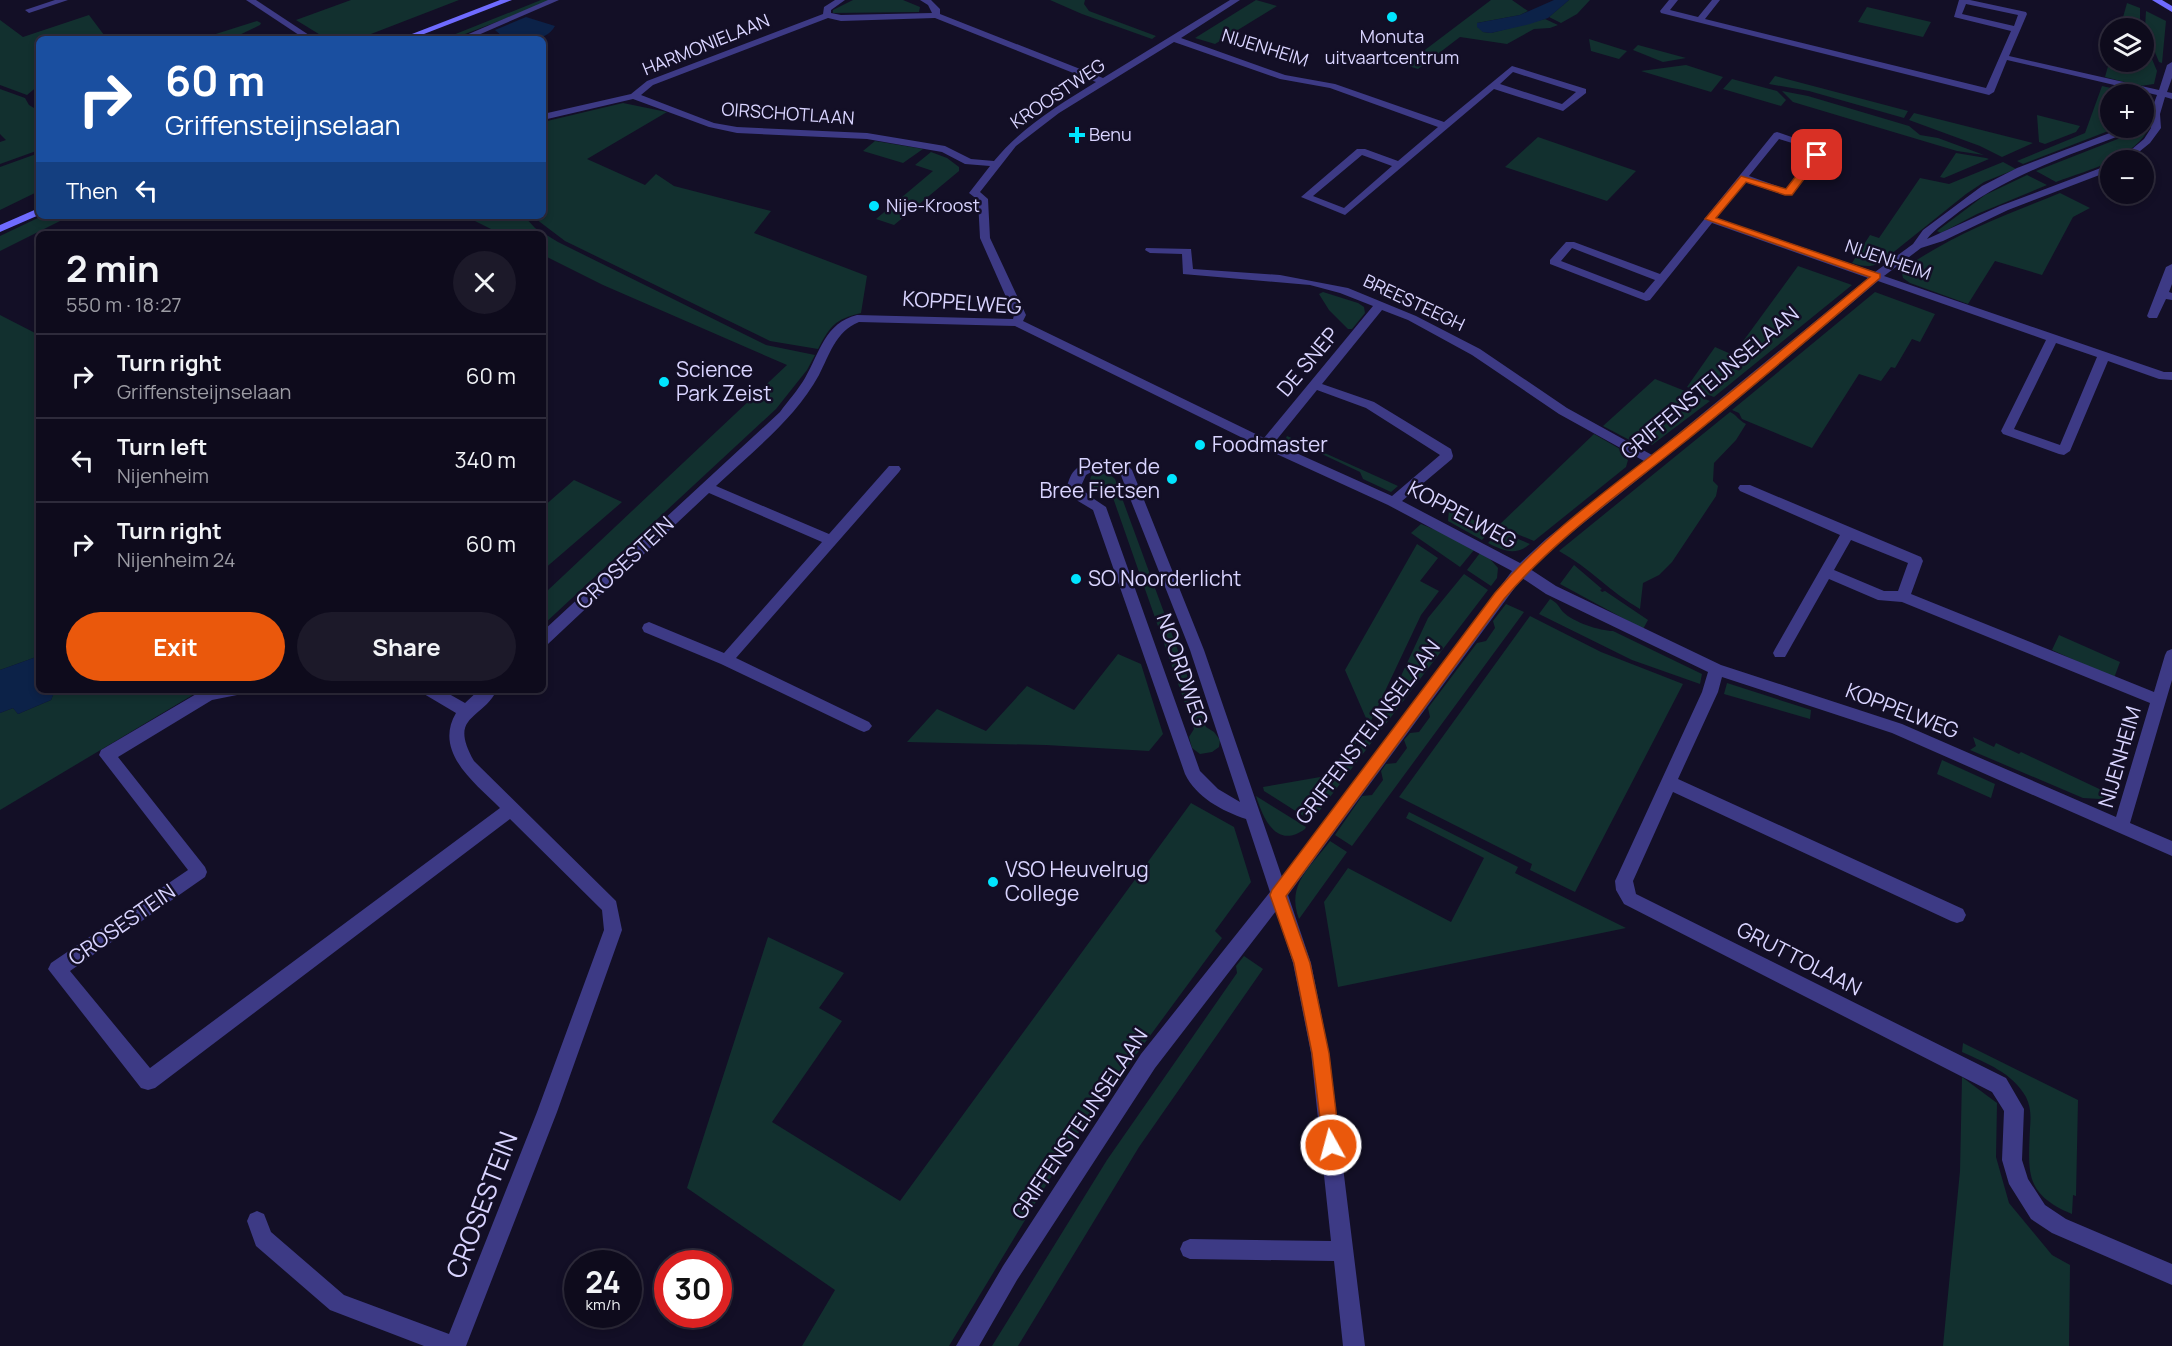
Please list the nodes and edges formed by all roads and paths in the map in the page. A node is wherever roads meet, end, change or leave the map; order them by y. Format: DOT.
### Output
graph roads {
  1 [pos="64,0"];
  2 [pos="250,0"];
  3 [pos="508,0"];
  4 [pos="555,0"];
  5 [pos="841,0"];
  6 [pos="924,0"];
  7 [pos="1236,0"];
  8 [pos="1674,0"];
  9 [pos="1716,0"];
  10 [pos="2156,0"];
  11 [pos="2172,9"];
  12 [pos="29,10"];
  13 [pos="826,15"];
  14 [pos="936,15"];
  15 [pos="1700,20"];
  16 [pos="2016,28"];
  17 [pos="306,36"];
  18 [pos="412,36"];
  19 [pos="468,36"];
  20 [pos="1175,39"];
  21 [pos="2004,57"];
  22 [pos="2172,65"];
  23 [pos="1104,81"];
  24 [pos="1493,85"];
  25 [pos="2162,94"];
  26 [pos="634,96"];
  27 [pos="2172,96"];
  28 [pos="2155,114"];
  29 [pos="546,116"];
  30 [pos="1446,126"];
  31 [pos="2105,138"];
  32 [pos="2136,150"];
  33 [pos="998,165"];
  34 [pos="1399,165"];
  35 [pos="2100,172"];
  36 [pos="1744,178"];
  37 [pos="36,212"];
  38 [pos="1710,219"];
  39 [pos="0,229"];
  40 [pos="1917,246"];
  41 [pos="1150,250"];
  42 [pos="2172,267"];
  43 [pos="1877,276"];
  44 [pos="1661,278"];
  45 [pos="2167,296"];
  46 [pos="1380,305"];
  47 [pos="2154,316"];
  48 [pos="858,318"];
  49 [pos="1017,324"];
  50 [pos="2053,338"];
  51 [pos="2104,356"];
  52 [pos="2172,376"];
  53 [pos="1314,385"];
  54 [pos="1266,444"];
  55 [pos="1653,461"];
  56 [pos="894,469"];
  57 [pos="707,487"];
  58 [pos="1745,488"];
  59 [pos="1393,502"];
  60 [pos="1848,533"];
  61 [pos="830,540"];
  62 [pos="1521,570"];
  63 [pos="1826,572"];
  64 [pos="1903,597"];
  65 [pos="649,628"];
  66 [pos="546,637"];
  67 [pos="1780,653"];
  68 [pos="2172,655"];
  69 [pos="726,660"];
  70 [pos="1716,669"];
  71 [pos="216,693"];
  72 [pos="434,693"];
  73 [pos="486,693"];
  74 [pos="2158,700"];
  75 [pos="466,711"];
  76 [pos="864,726"];
  77 [pos="1671,783"];
  78 [pos="513,808"];
  79 [pos="1253,815"];
  80 [pos="2121,827"];
  81 [pos="2172,849"];
  82 [pos="1278,895"];
  83 [pos="1957,915"];
  84 [pos="257,1221"];
  85 [pos="1190,1249"];
  86 [pos="1343,1251"];
  87 [pos="2172,1275"];
  88 [pos="454,1346"];
  89 [pos="967,1346"];
  90 [pos="1354,1346"];
  1 -- 12 [label="street"];
  2 -- 17 [label="street"];
  3 -- 18 [label="main road"];
  4 -- 19 [label="street"];
  5 -- 13 [label="street, HARMONIELAAN"];
  6 -- 14 [label="street, HARMONIELAAN"];
  7 -- 20 [label="street, KROOSTWEG"];
  8 -- 15 [label="street"];
  9 -- 15 [label="street"];
  10 -- 11 [label="main road"];
  13 -- 14 [label="street, HARMONIELAAN"];
  13 -- 26 [label="street, HARMONIELAAN"];
  14 -- 23 [label="street, HARMONIELAAN"];
  15 -- 21 [label="street"];
  16 -- 16 [label="street"];
  16 -- 21 [label="street"];
  20 -- 23 [label="street, KROOSTWEG"];
  20 -- 30 [label="street, NIJENHEIM"];
  21 -- 25 [label="street"];
  22 -- 25 [label="street"];
  23 -- 33 [label="street, KROOSTWEG"];
  24 -- 24 [label="street"];
  24 -- 30 [label="street"];
  25 -- 27 [label="street"];
  25 -- 28 [label="street"];
  26 -- 29 [label="street"];
  26 -- 33 [label="street, OIRSCHOTLAAN"];
  28 -- 32 [label="street"];
  30 -- 34 [label="street"];
  31 -- 40 [label="street, GRIFFENSTEIJNSELAAN"];
  33 -- 49 [label="street, KROOSTWEG"];
  34 -- 34 [label="street"];
  35 -- 40 [label="street, GRIFFENSTEIJNSELAAN"];
  36 -- 36 [label="street"];
  36 -- 38 [label="street"];
  37 -- 39 [label="main road"];
  38 -- 43 [label="street, NIJENHEIM"];
  38 -- 44 [label="street"];
  40 -- 43 [label="street, GRIFFENSTEIJNSELAAN"];
  41 -- 46 [label="street, BREESTEEGH"];
  42 -- 45 [label="street"];
  43 -- 50 [label="street, NIJENHEIM"];
  43 -- 55 [label="street, GRIFFENSTEIJNSELAAN"];
  44 -- 44 [label="street"];
  45 -- 47 [label="street"];
  46 -- 53 [label="street, DE SNEP"];
  46 -- 55 [label="street, BREESTEEGH"];
  48 -- 49 [label="street, KOPPELWEG"];
  48 -- 57 [label="street, CROSESTEIN"];
  49 -- 54 [label="street, KOPPELWEG"];
  50 -- 51 [label="street, NIJENHEIM"];
  50 -- 51 [label="street"];
  51 -- 52 [label="street, NIJENHEIM"];
  53 -- 54 [label="street, DE SNEP"];
  53 -- 59 [label="street"];
  54 -- 59 [label="street, KOPPELWEG"];
  55 -- 62 [label="street, GRIFFENSTEIJNSELAAN"];
  56 -- 61 [label="street"];
  57 -- 61 [label="street"];
  57 -- 66 [label="street, CROSESTEIN"];
  58 -- 60 [label="street"];
  59 -- 62 [label="street, KOPPELWEG"];
  60 -- 63 [label="street"];
  60 -- 64 [label="street"];
  61 -- 69 [label="street"];
  62 -- 70 [label="street, KOPPELWEG"];
  62 -- 82 [label="street, GRIFFENSTEIJNSELAAN"];
  63 -- 64 [label="street, NIJENHEIM"];
  63 -- 67 [label="street"];
  64 -- 74 [label="street, NIJENHEIM"];
  65 -- 69 [label="street"];
  68 -- 74 [label="street, NIJENHEIM"];
  69 -- 76 [label="street"];
  70 -- 77 [label="street, GRUTTOLAAN"];
  70 -- 80 [label="street, KOPPELWEG"];
  71 -- 78 [label="street, CROSESTEIN"];
  72 -- 75 [label="street"];
  73 -- 75 [label="street, CROSESTEIN"];
  74 -- 80 [label="street, NIJENHEIM"];
  75 -- 78 [label="street, CROSESTEIN"];
  77 -- 83 [label="street"];
  77 -- 87 [label="street, GRUTTOLAAN"];
  78 -- 88 [label="street, CROSESTEIN"];
  79 -- 79 [label="street, NOORDWEG"];
  79 -- 82 [label="street, NOORDWEG"];
  80 -- 81 [label="street, KOPPELWEG"];
  82 -- 86 [label="street, NOORDWEG"];
  82 -- 89 [label="street, GRIFFENSTEIJNSELAAN"];
  84 -- 88 [label="street, CROSESTEIN"];
  85 -- 86 [label="street"];
  86 -- 90 [label="street, NOORDWEG"];
}
